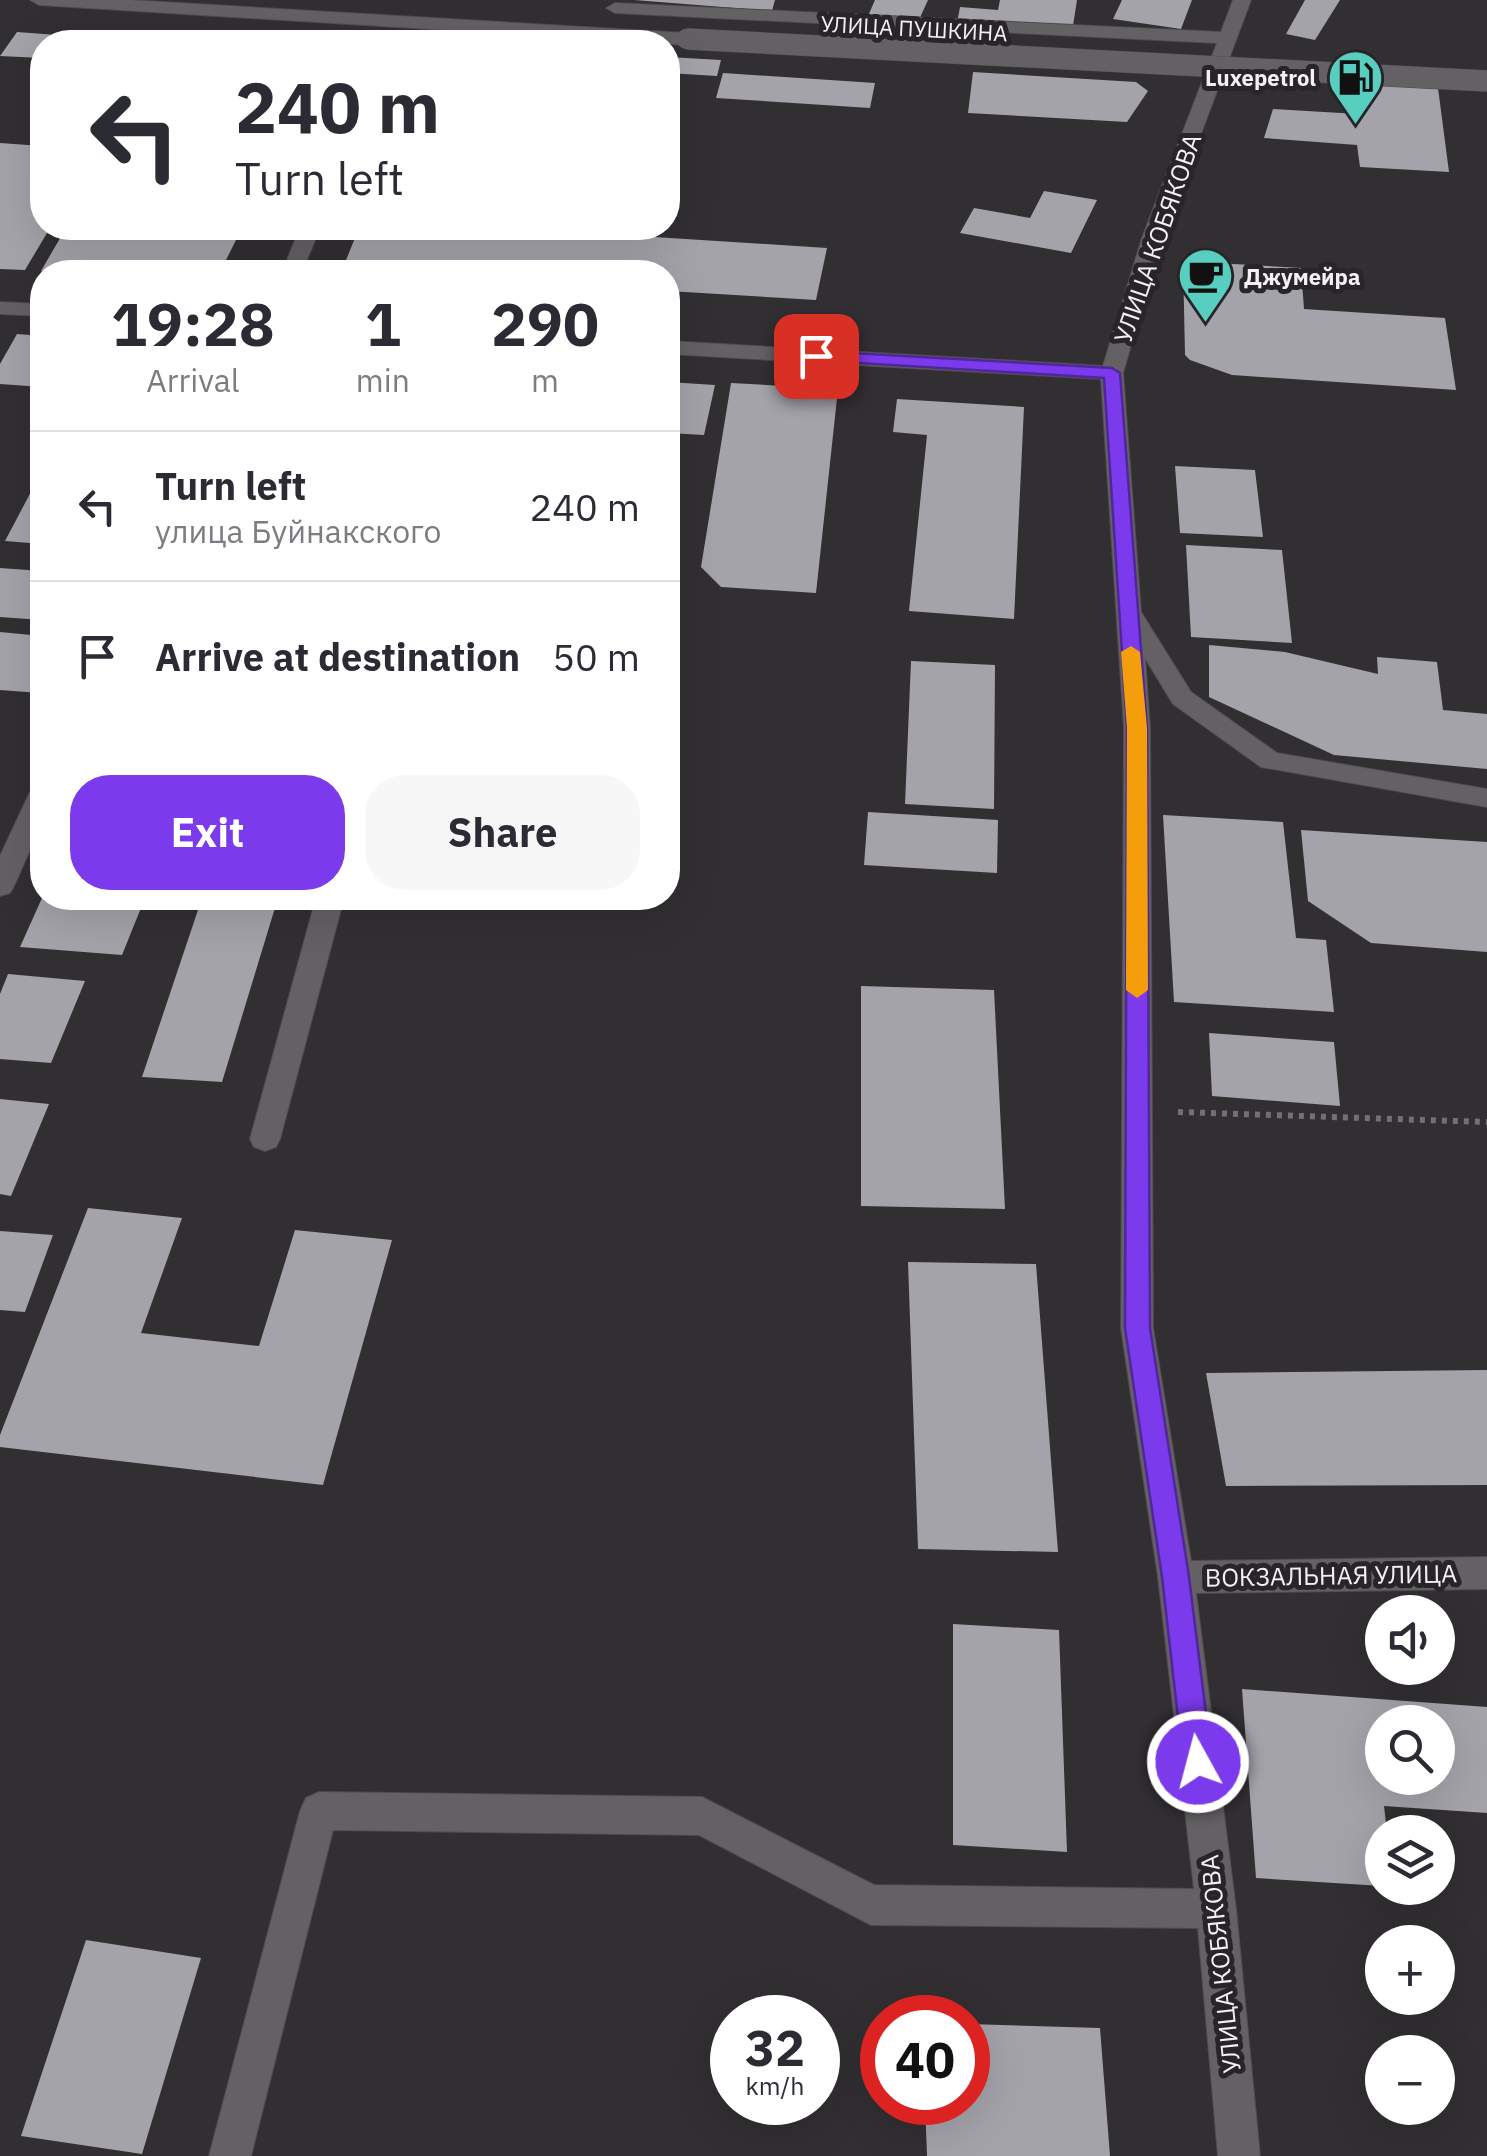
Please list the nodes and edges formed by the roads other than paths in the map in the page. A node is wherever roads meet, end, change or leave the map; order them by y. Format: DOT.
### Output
graph roads {
  1 [pos="38,0"];
  2 [pos="403,0"];
  3 [pos="1242,0"];
  4 [pos="615,8"];
  5 [pos="393,23"];
  6 [pos="390,30"];
  7 [pos="522,30"];
  8 [pos="1228,38"];
  9 [pos="680,39"];
  10 [pos="1487,80"];
  11 [pos="0,308"];
  12 [pos="30,309"];
  13 [pos="680,348"];
  14 [pos="1112,373"];
  15 [pos="1127,611"];
  16 [pos="1487,798"];
  17 [pos="30,820"];
  18 [pos="0,886"];
  19 [pos="327,910"];
  20 [pos="266,1138"];
  21 [pos="1487,1572"];
  22 [pos="1176,1577"];
  23 [pos="1216,1910"];
  24 [pos="230,2156"];
  25 [pos="1239,2156"];
  1 -- 5 [label="street, УЛИЦА ПУШКИНА"];
  2 -- 5 [label="street"];
  3 -- 8 [label="street, УЛИЦА КОБЯКОВА"];
  4 -- 8 [label="street"];
  5 -- 6 [label="street"];
  5 -- 7 [label="street, УЛИЦА ПУШКИНА, bridge"];
  8 -- 14 [label="street, УЛИЦА КОБЯКОВА"];
  9 -- 10 [label="street, УЛИЦА ПУШКИНА, bridge"];
  11 -- 12 [label="street"];
  13 -- 14 [label="street"];
  14 -- 15 [label="street, УЛИЦА КОБЯКОВА"];
  15 -- 16 [label="street"];
  15 -- 22 [label="street, УЛИЦА КОБЯКОВА"];
  17 -- 18 [label="street"];
  19 -- 20 [label="street"];
  21 -- 22 [label="street, ВОКЗАЛЬНАЯ УЛИЦА"];
  22 -- 23 [label="street, УЛИЦА КОБЯКОВА"];
  23 -- 24 [label="street"];
  23 -- 25 [label="street, УЛИЦА КОБЯКОВА"];
}
